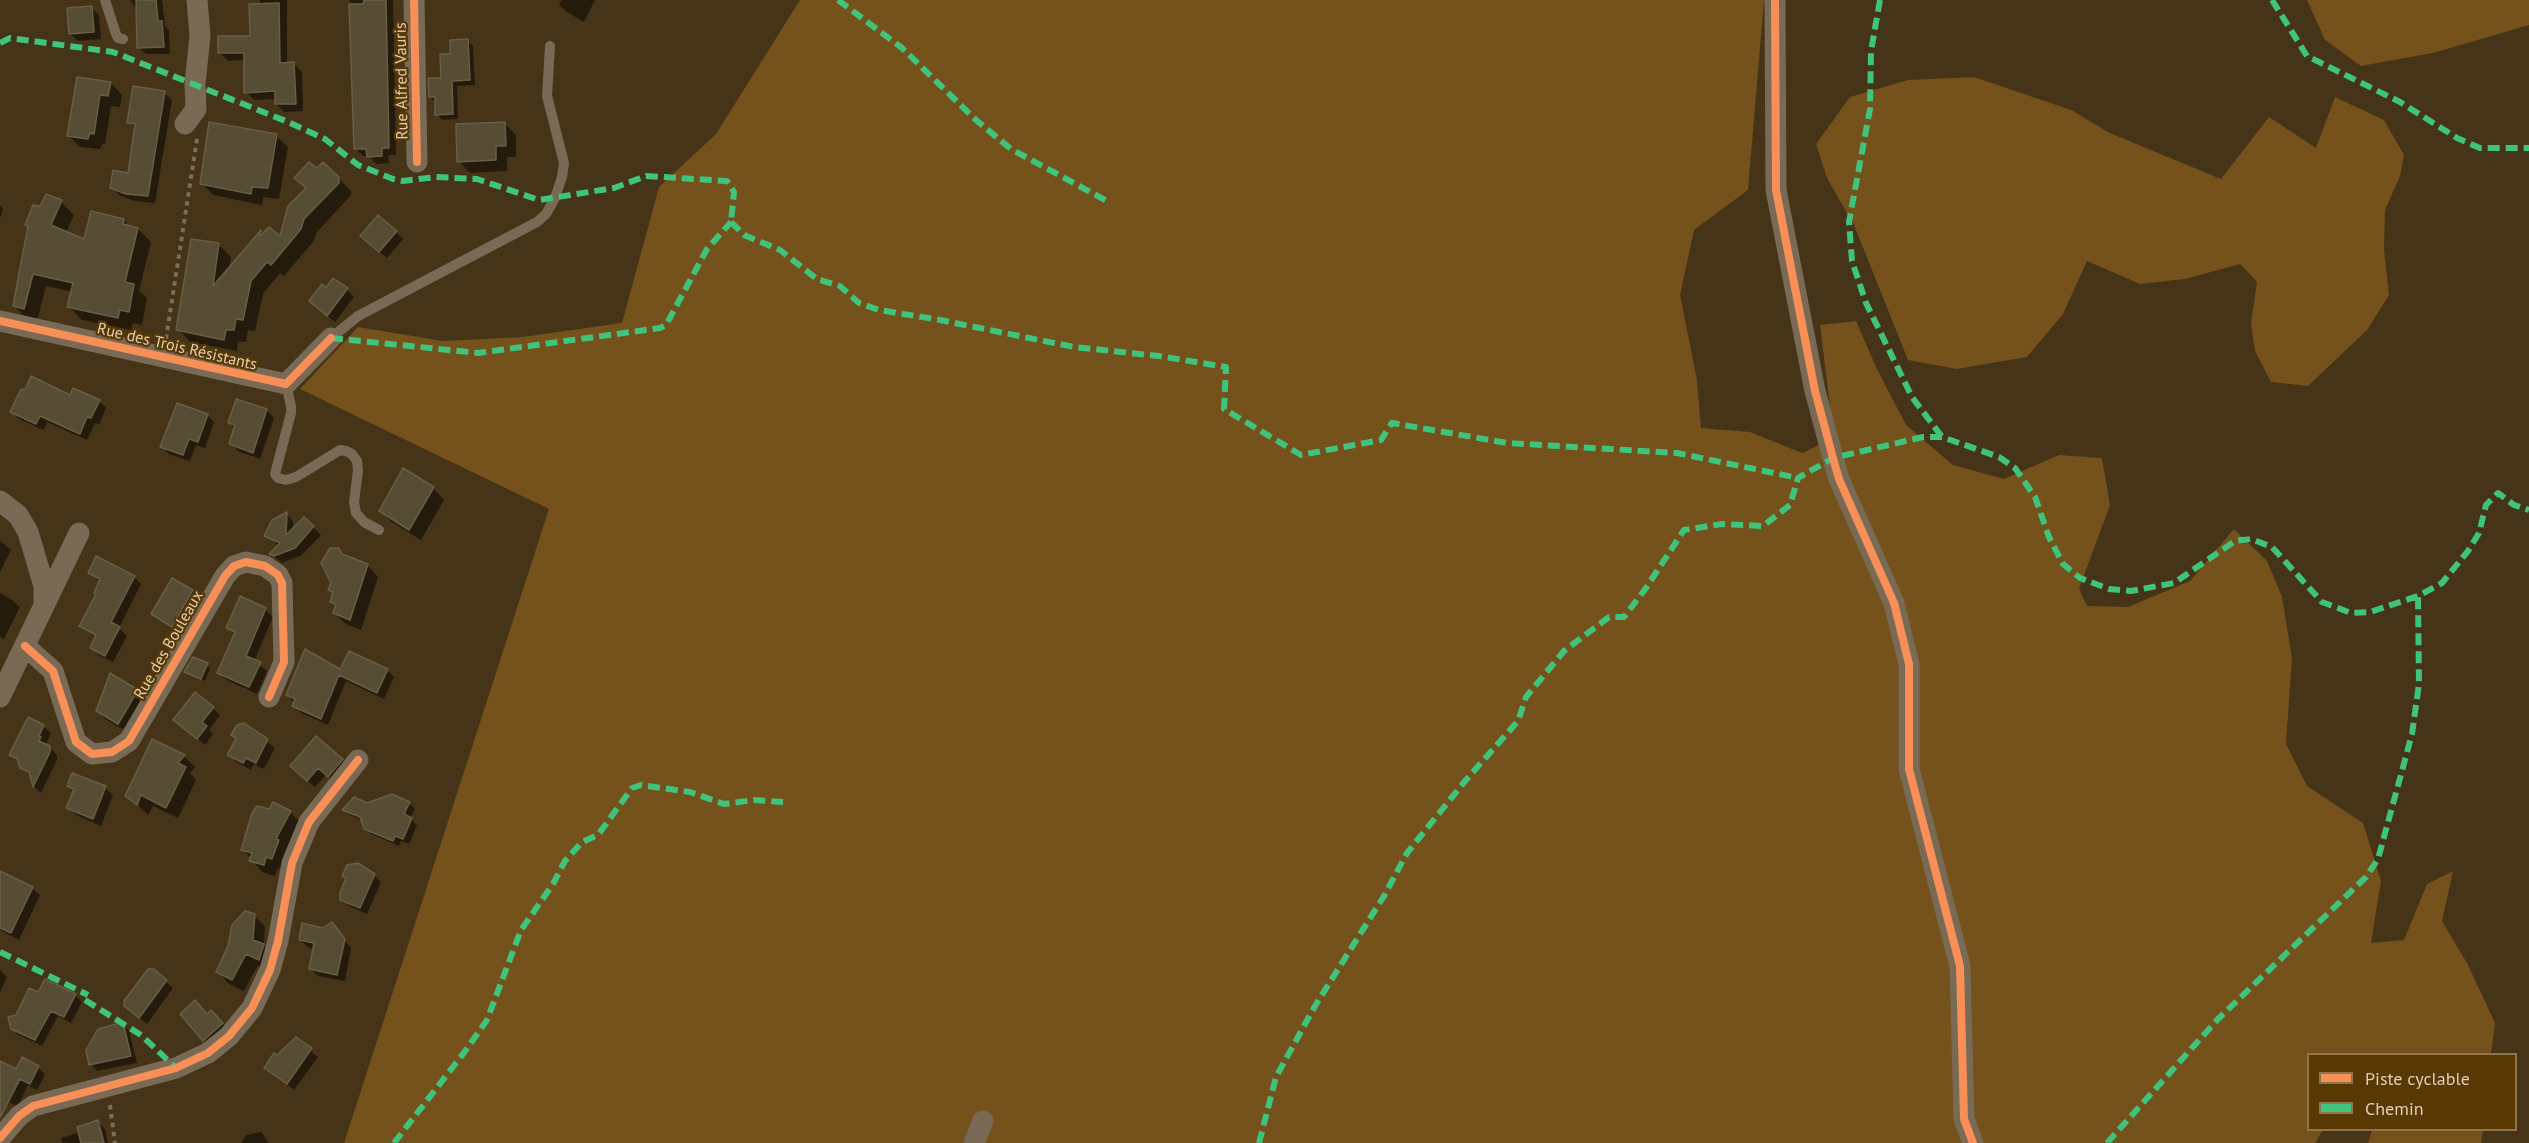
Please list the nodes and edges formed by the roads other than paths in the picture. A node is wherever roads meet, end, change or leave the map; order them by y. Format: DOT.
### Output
graph roads {
  1 [pos="105,0"];
  2 [pos="197,0"];
  3 [pos="414,0"];
  4 [pos="1775,0"];
  5 [pos="123,39"];
  6 [pos="550,46"];
  7 [pos="185,124"];
  8 [pos="417,162"];
  9 [pos="0,321"];
  10 [pos="331,338"];
  11 [pos="286,384"];
  12 [pos="0,501"];
  13 [pos="379,530"];
  14 [pos="80,533"];
  15 [pos="44,604"];
  16 [pos="25,646"];
  17 [pos="0,697"];
  18 [pos="269,697"];
  19 [pos="358,760"];
  20 [pos="983,1121"];
  21 [pos="0,1138"];
  22 [pos="974,1143"];
  23 [pos="1973,1143"];
  1 -- 5 [label="lane"];
  2 -- 7 [label="street"];
  3 -- 8 [label="street, Rue Alfred Vauris"];
  4 -- 23 [label="street"];
  6 -- 10 [label="lane"];
  9 -- 11 [label="street, Rue des Trois Résistants"];
  10 -- 11 [label="street"];
  11 -- 13 [label="lane"];
  12 -- 15 [label="street"];
  14 -- 15 [label="street"];
  15 -- 16 [label="street"];
  16 -- 17 [label="street"];
  16 -- 18 [label="street, Rue des Bouleaux"];
  19 -- 21 [label="street"];
  20 -- 22 [label="street"];
}
